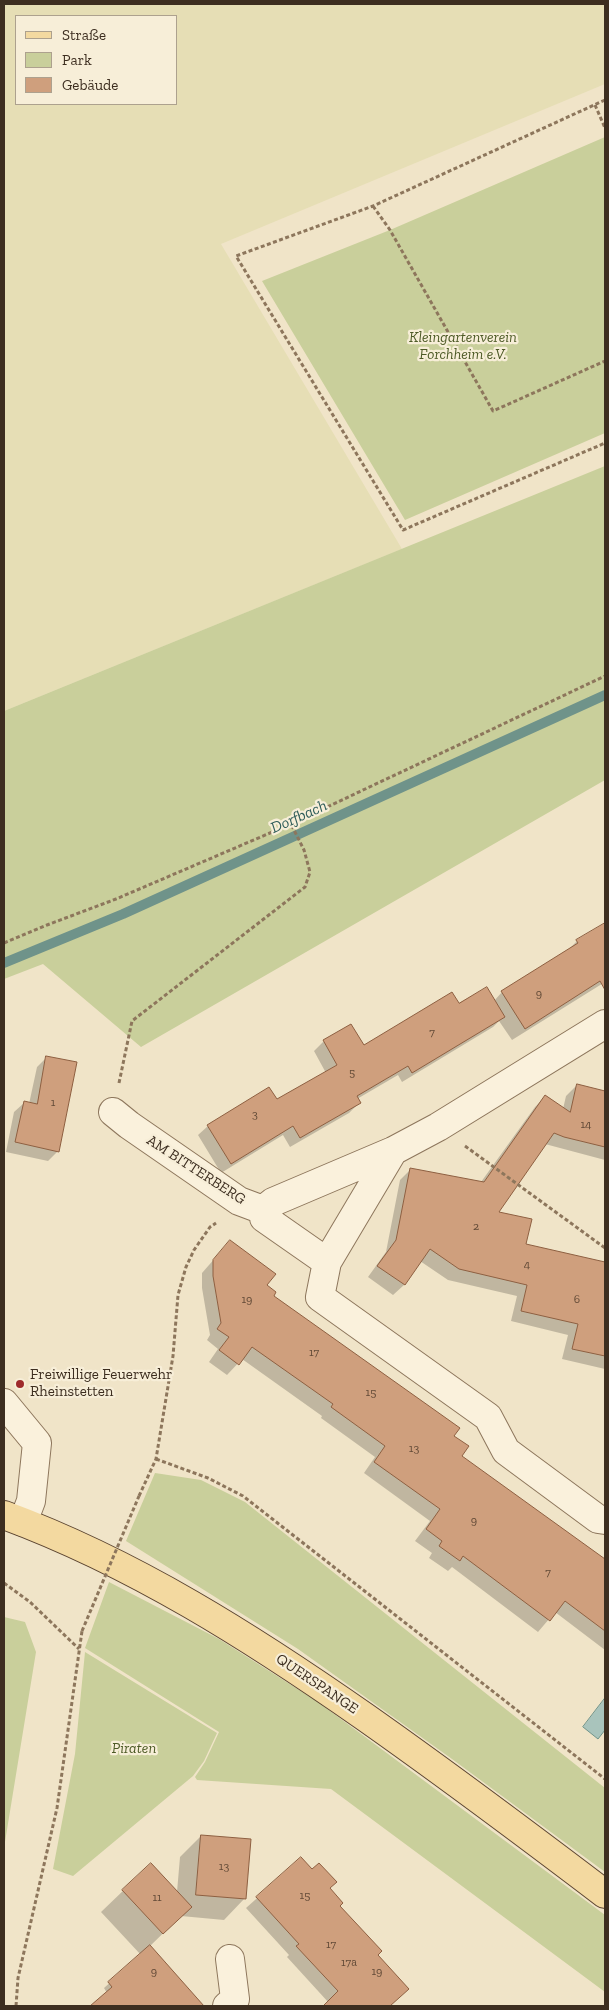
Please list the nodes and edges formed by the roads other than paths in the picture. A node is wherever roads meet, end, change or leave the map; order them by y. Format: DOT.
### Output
graph roads {
  1 [pos="605,1024"];
  2 [pos="113,1112"];
  3 [pos="393,1151"];
  4 [pos="263,1210"];
  5 [pos="327,1262"];
  6 [pos="4,1403"];
  7 [pos="13,1519"];
  8 [pos="605,1520"];
  9 [pos="605,1894"];
  10 [pos="230,1959"];
  11 [pos="227,2006"];
  1 -- 3 [label="street, AM BITTERBERG"];
  2 -- 4 [label="street, AM BITTERBERG"];
  3 -- 4 [label="street, AM BITTERBERG"];
  3 -- 5 [label="street"];
  4 -- 5 [label="street"];
  5 -- 8 [label="street"];
  6 -- 7 [label="street"];
  7 -- 9 [label="main road, QUERSPANGE"];
  10 -- 11 [label="street"];
}
